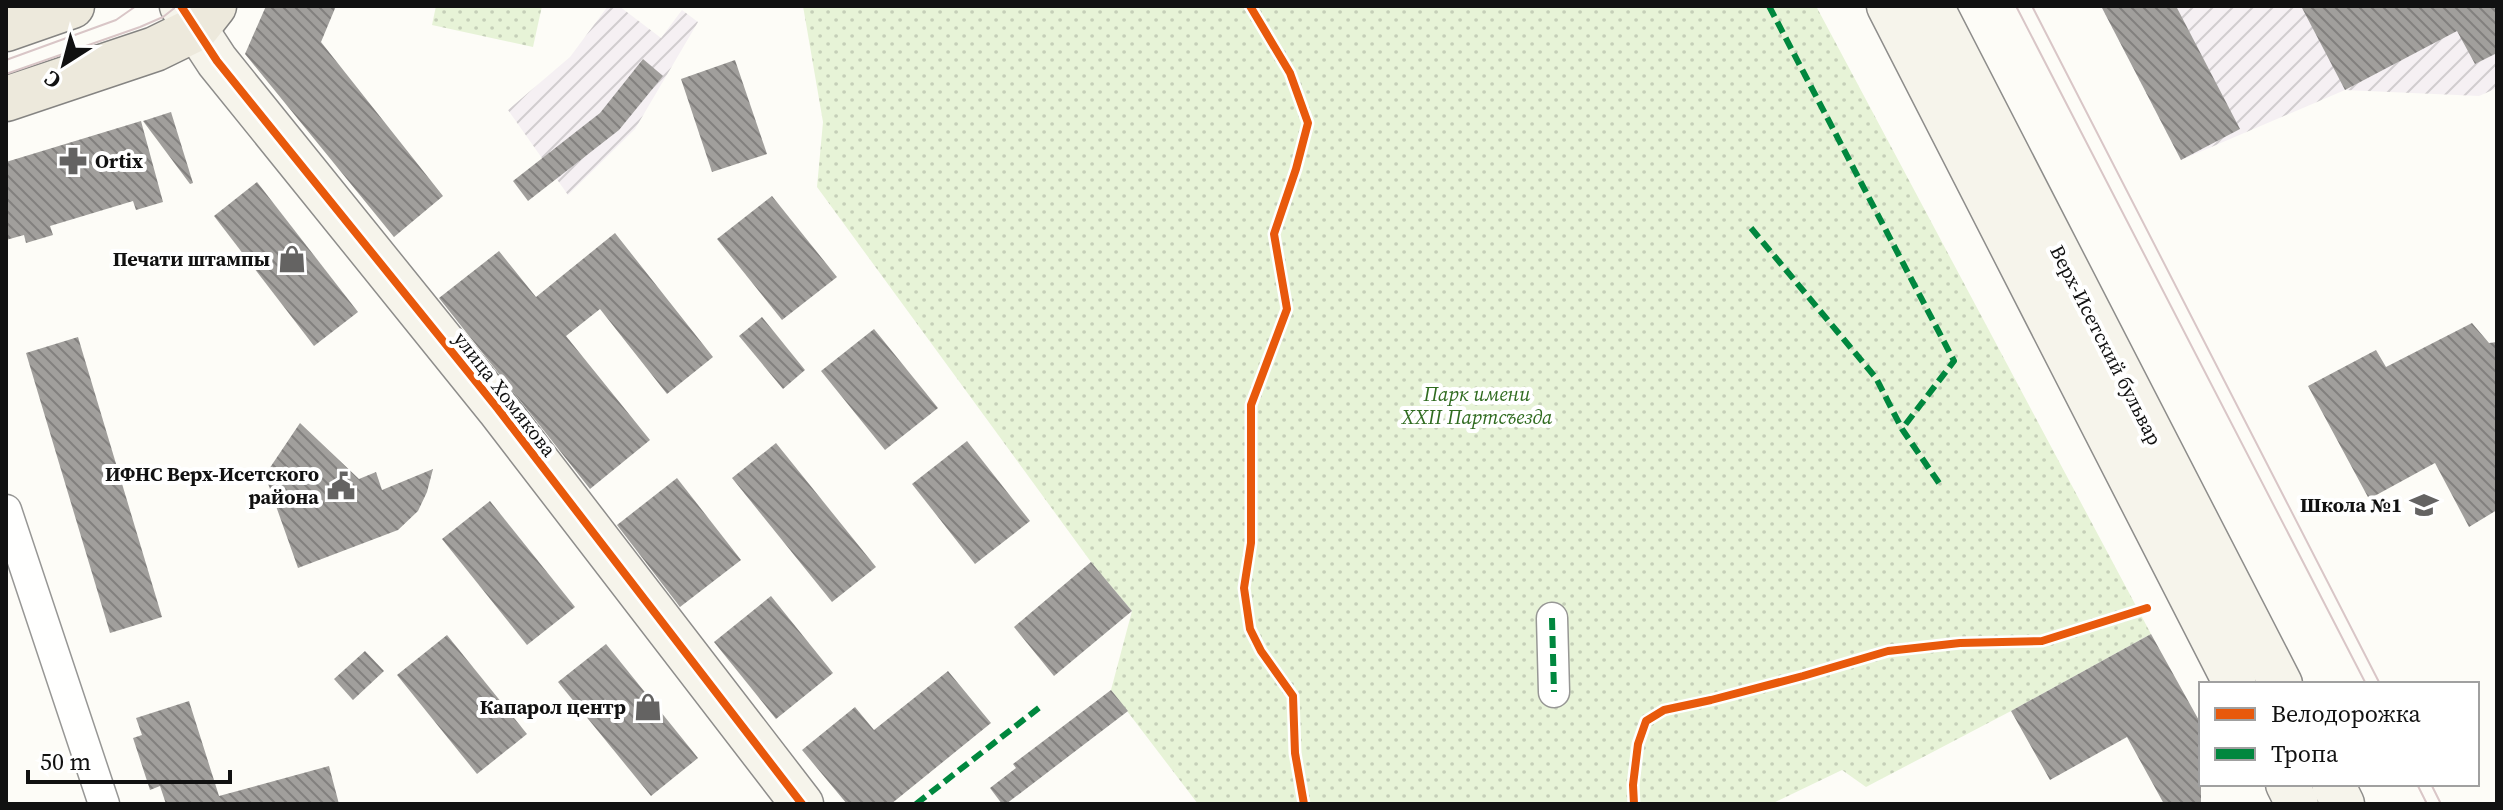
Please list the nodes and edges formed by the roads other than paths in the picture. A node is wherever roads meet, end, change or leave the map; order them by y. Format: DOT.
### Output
graph roads {
  1 [pos="72,6"];
  2 [pos="1888,6"];
  3 [pos="1932,6"];
  4 [pos="197,14"];
  5 [pos="6,29"];
  6 [pos="6,99"];
  7 [pos="6,510"];
  8 [pos="1552,618"];
  9 [pos="2234,682"];
  10 [pos="2280,682"];
  11 [pos="1554,692"];
  12 [pos="2288,786"];
  13 [pos="2334,786"];
  14 [pos="104,804"];
  15 [pos="802,804"];
  16 [pos="2297,804"];
  17 [pos="2343,804"];
  1 -- 5 [label="main road"];
  2 -- 9 [label="main road, Верх-Исетский бульвар"];
  3 -- 10 [label="main road, Верх-Исетский бульвар"];
  4 -- 6 [label="main road"];
  4 -- 15 [label="main road, улица Хомякова"];
  7 -- 14 [label="street"];
  8 -- 11 [label="street"];
  12 -- 16 [label="main road"];
  13 -- 17 [label="main road"];
}
